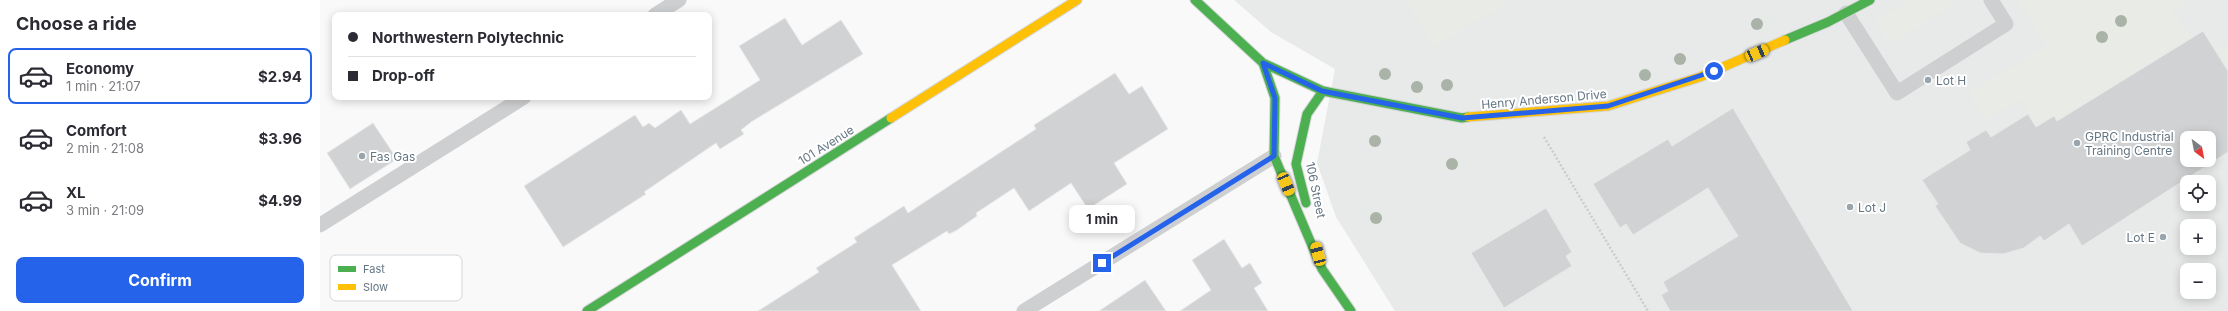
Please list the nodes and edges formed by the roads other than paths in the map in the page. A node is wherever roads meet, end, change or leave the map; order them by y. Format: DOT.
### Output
graph roads {
  1 [pos="679,0"];
  2 [pos="1077,0"];
  3 [pos="1195,0"];
  4 [pos="1870,0"];
  5 [pos="1991,0"];
  6 [pos="660,12"];
  7 [pos="1846,13"];
  8 [pos="1263,63"];
  9 [pos="1322,91"];
  10 [pos="519,100"];
  11 [pos="1274,156"];
  12 [pos="320,225"];
  13 [pos="1322,269"];
  14 [pos="587,311"];
  15 [pos="1024,311"];
  16 [pos="1351,311"];
  1 -- 6 [label="lane"];
  2 -- 14 [label="street, 101 Avenue"];
  3 -- 8 [label="street, 106 Street"];
  4 -- 7 [label="street, Henry Anderson Drive"];
  5 -- 7 [label="lane"];
  7 -- 9 [label="street, Henry Anderson Drive"];
  8 -- 9 [label="street, 106 Street"];
  8 -- 11 [label="street, 106 Street"];
  9 -- 13 [label="street, 106 Street"];
  10 -- 12 [label="lane"];
  11 -- 13 [label="street, 106 Street"];
  11 -- 15 [label="lane"];
  13 -- 16 [label="street, 106 Street"];
}
